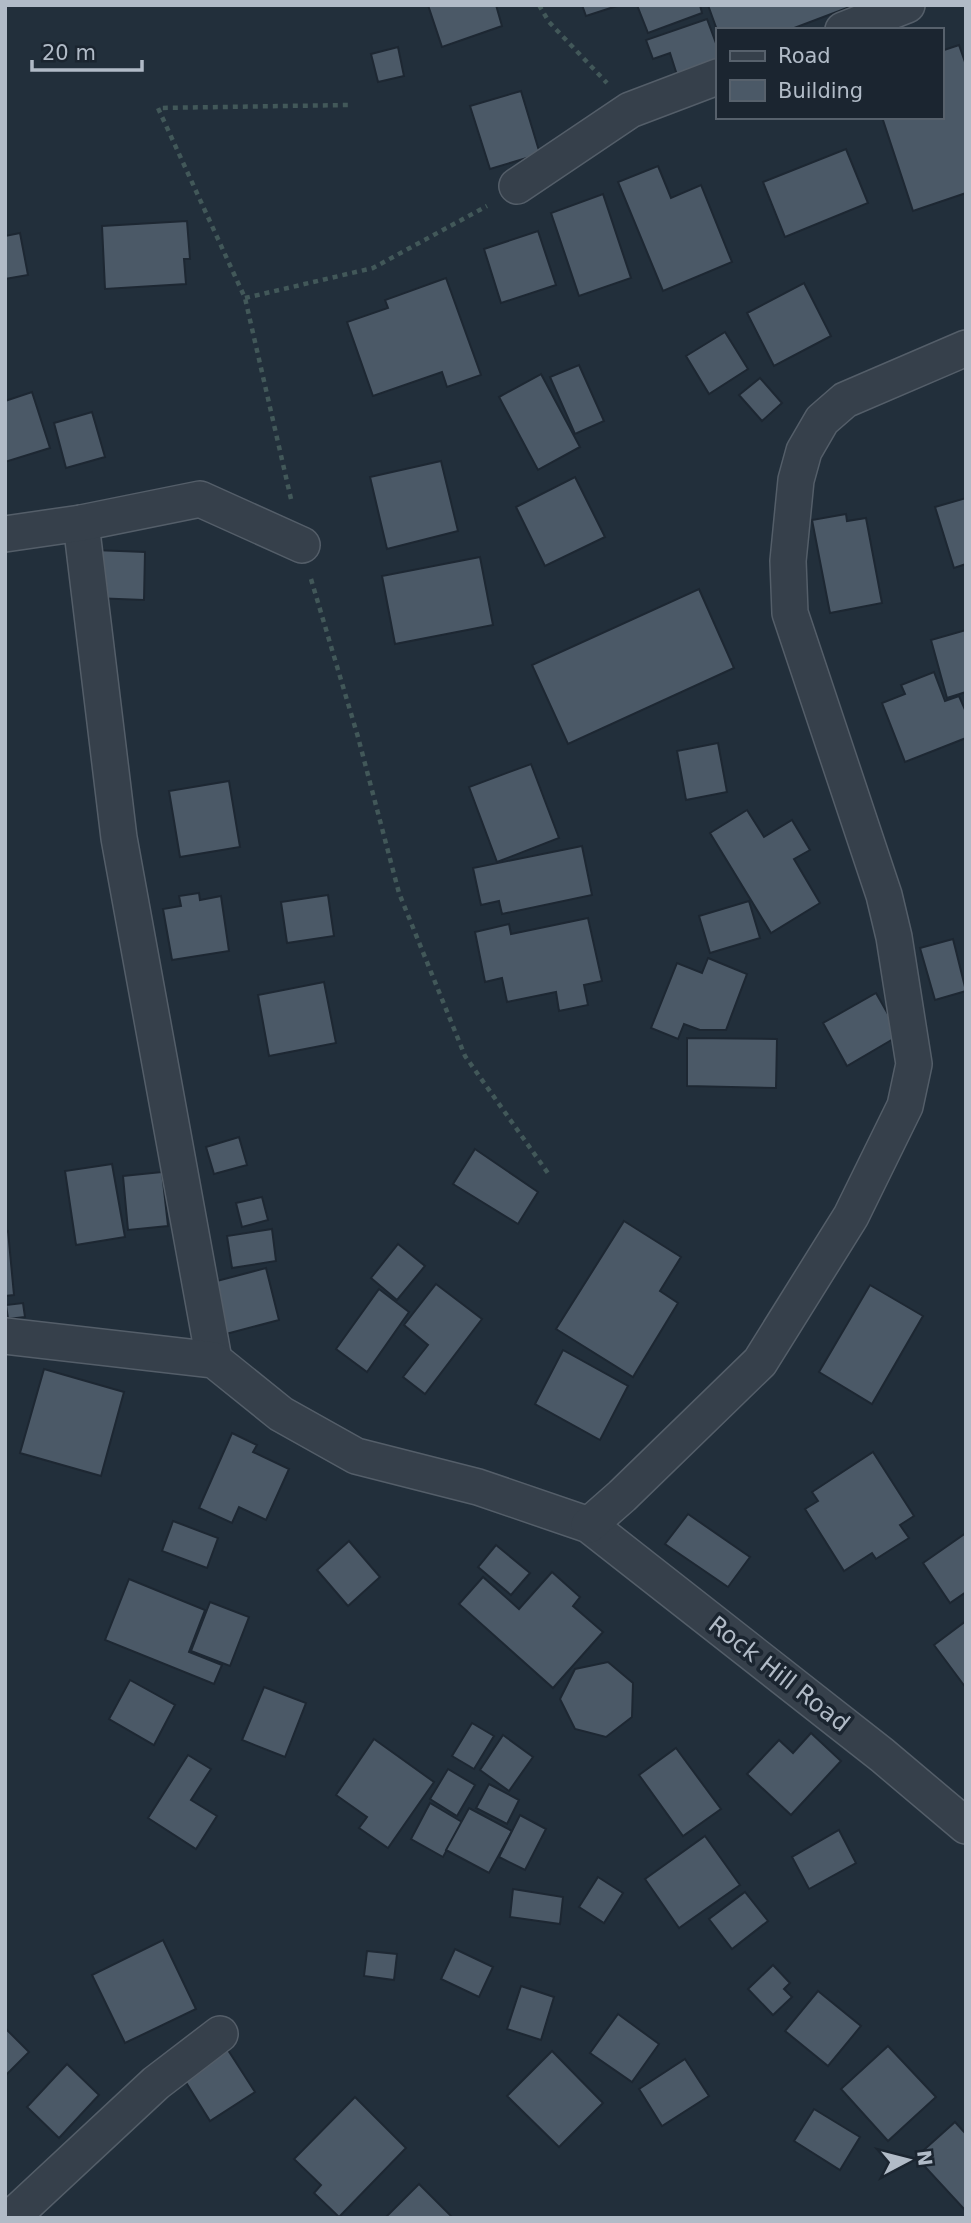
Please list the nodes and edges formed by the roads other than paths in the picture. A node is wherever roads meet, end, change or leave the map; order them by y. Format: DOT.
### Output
graph roads {
  1 [pos="907,5"];
  2 [pos="848,28"];
  3 [pos="716,77"];
  4 [pos="517,186"];
  5 [pos="966,348"];
  6 [pos="81,523"];
  7 [pos="5,534"];
  8 [pos="302,545"];
  9 [pos="5,1336"];
  10 [pos="214,1360"];
  11 [pos="589,1525"];
  12 [pos="966,1826"];
  13 [pos="220,2034"];
  14 [pos="26,2213"];
  1 -- 2 [label="street"];
  3 -- 4 [label="street"];
  5 -- 11 [label="street"];
  6 -- 7 [label="street"];
  6 -- 8 [label="street"];
  6 -- 10 [label="street"];
  9 -- 10 [label="street"];
  10 -- 11 [label="street, Rock Hill Road"];
  11 -- 12 [label="street, Rock Hill Road"];
  13 -- 14 [label="street"];
}
